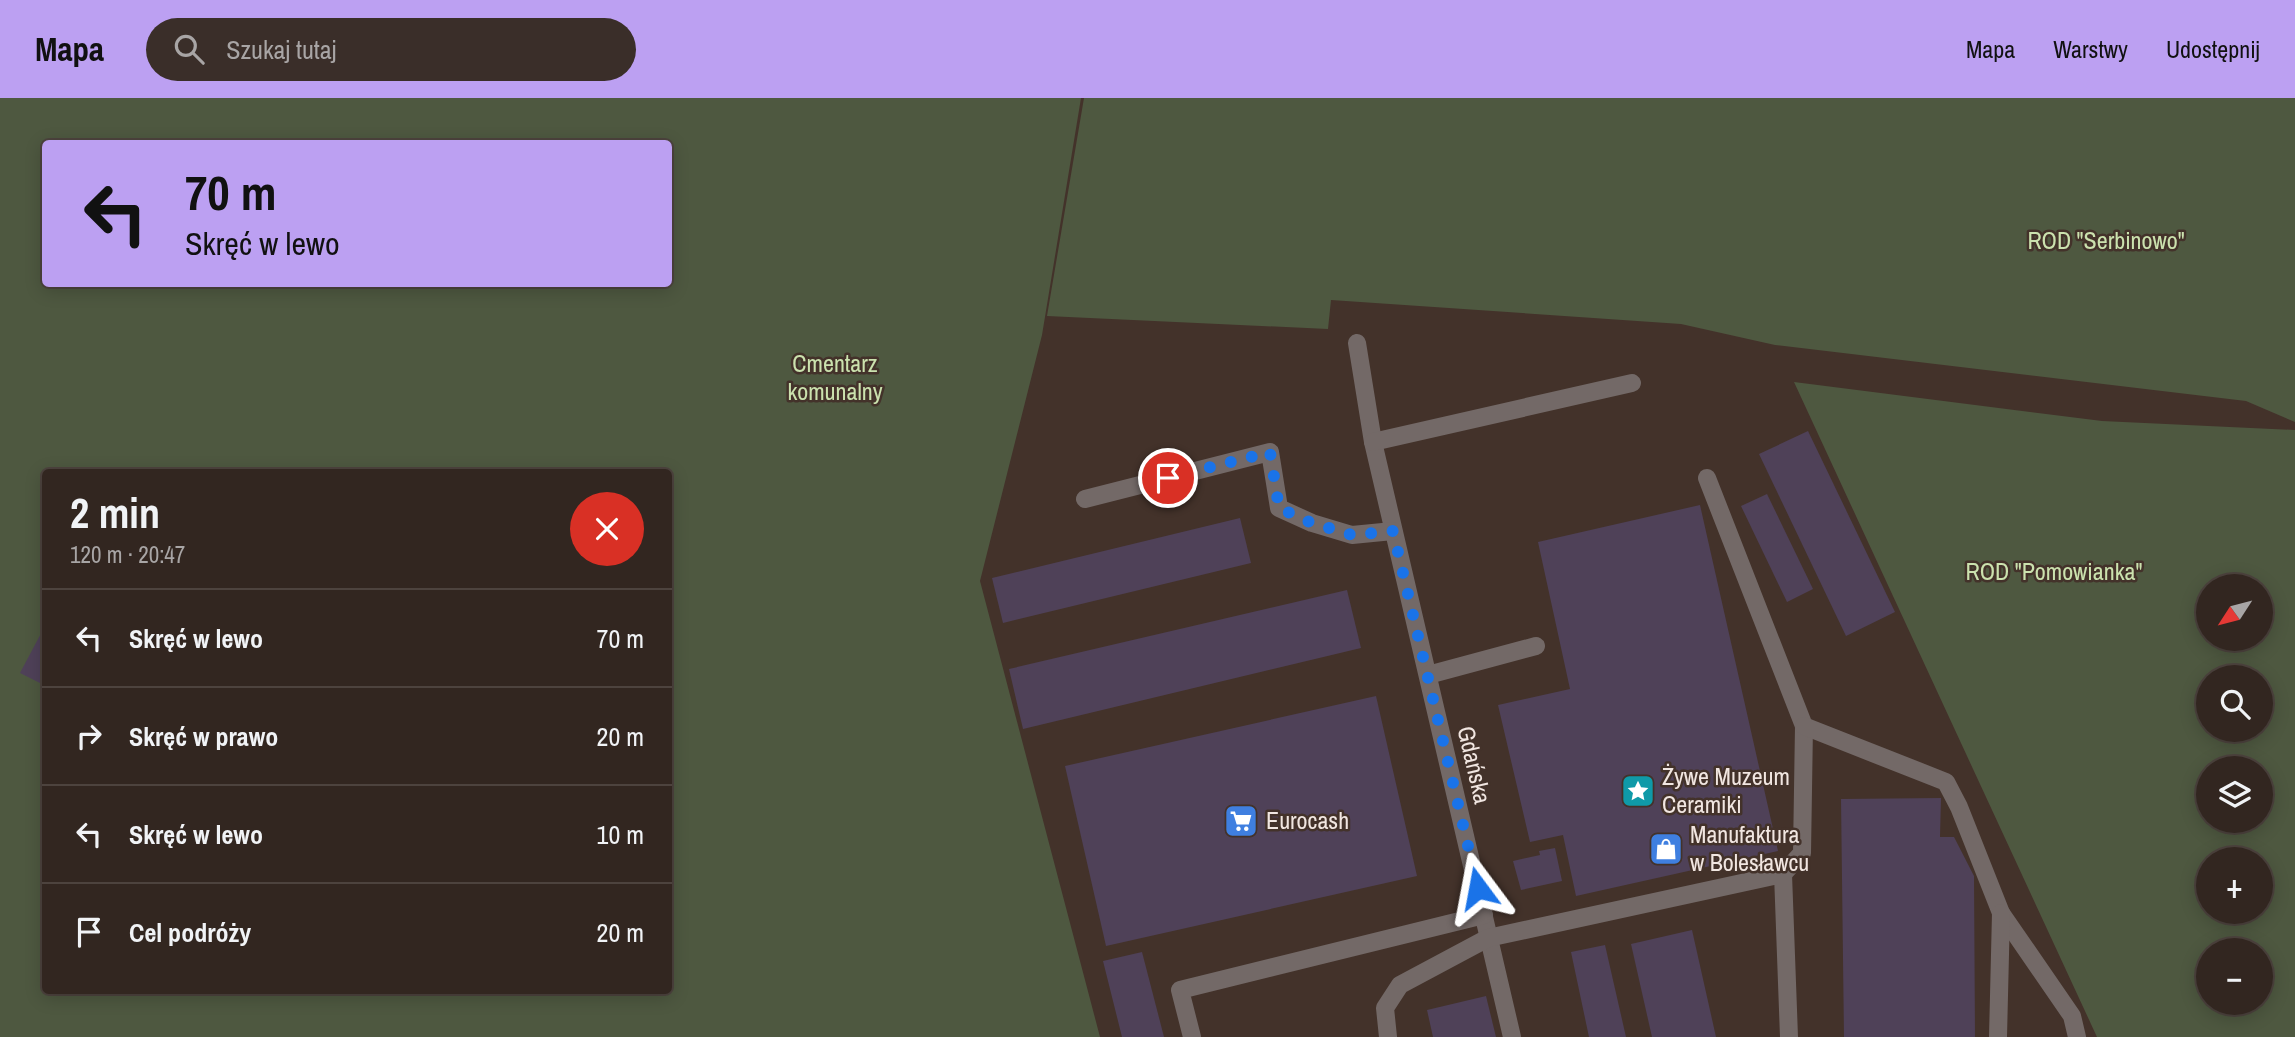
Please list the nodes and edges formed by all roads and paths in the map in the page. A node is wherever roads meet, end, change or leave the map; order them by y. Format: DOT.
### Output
graph roads {
  1 [pos="1357,343"];
  2 [pos="1632,383"];
  3 [pos="1373,442"];
  4 [pos="1707,478"];
  5 [pos="1085,499"];
  6 [pos="1393,531"];
  7 [pos="1536,646"];
  8 [pos="1428,675"];
  9 [pos="1804,726"];
  10 [pos="1783,874"];
  11 [pos="2001,913"];
  12 [pos="1484,915"];
  13 [pos="1488,938"];
  14 [pos="1192,1037"];
  15 [pos="1388,1037"];
  16 [pos="1512,1037"];
  17 [pos="1789,1037"];
  18 [pos="1998,1037"];
  19 [pos="2077,1037"];
  1 -- 3 [label="street, Gdańska"];
  2 -- 3 [label="street"];
  3 -- 6 [label="street, Gdańska"];
  4 -- 9 [label="street"];
  5 -- 6 [label="street"];
  6 -- 8 [label="street, Gdańska"];
  7 -- 8 [label="street"];
  8 -- 12 [label="street, Gdańska"];
  9 -- 10 [label="street"];
  9 -- 11 [label="street"];
  10 -- 13 [label="street"];
  10 -- 17 [label="street"];
  11 -- 18 [label="street"];
  11 -- 19 [label="street"];
  12 -- 13 [label="street, Gdańska"];
  12 -- 14 [label="street"];
  13 -- 15 [label="street"];
  13 -- 16 [label="street, Gdańska"];
}
